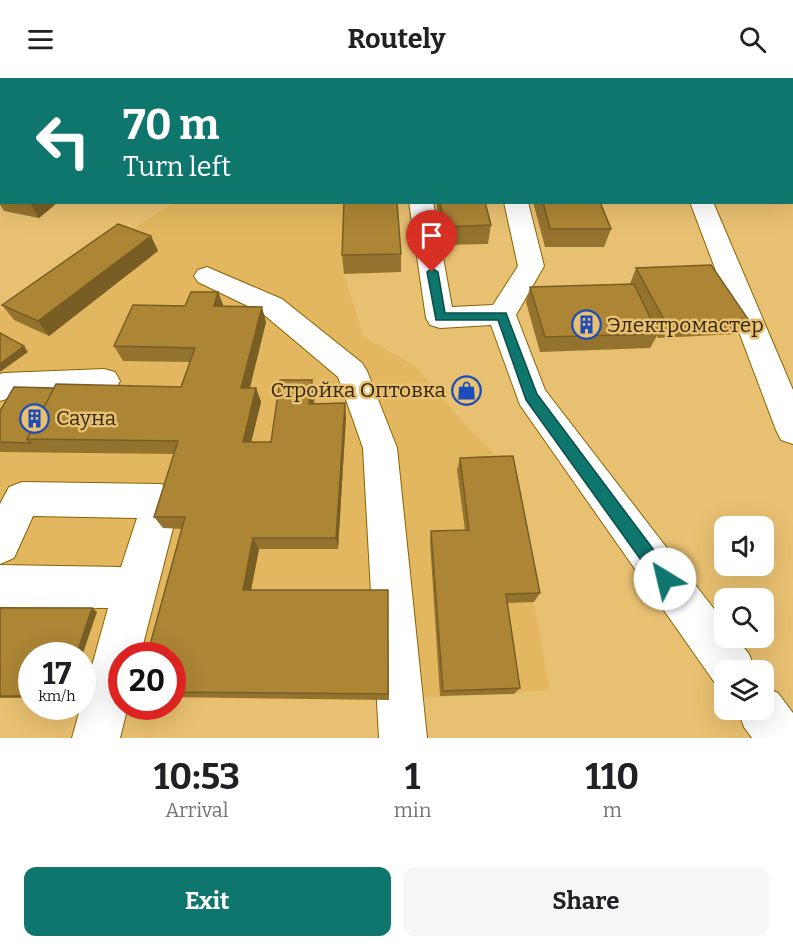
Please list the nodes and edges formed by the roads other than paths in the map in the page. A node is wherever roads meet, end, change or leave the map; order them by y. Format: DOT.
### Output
graph roads {
  1 [pos="421,204"];
  2 [pos="516,204"];
  3 [pos="702,204"];
  4 [pos="207,276"];
  5 [pos="502,315"];
  6 [pos="105,381"];
  7 [pos="0,389"];
  8 [pos="793,430"];
  9 [pos="0,545"];
  10 [pos="0,586"];
  11 [pos="135,588"];
  12 [pos="726,660"];
  13 [pos="768,720"];
  14 [pos="96,738"];
  15 [pos="403,738"];
  16 [pos="782,738"];
  1 -- 5 [label="street"];
  2 -- 5 [label="street"];
  3 -- 8 [label="street"];
  4 -- 15 [label="street"];
  5 -- 12 [label="street"];
  6 -- 7 [label="street"];
  9 -- 11 [label="street"];
  10 -- 11 [label="street"];
  11 -- 14 [label="street"];
  13 -- 16 [label="street"];
}
